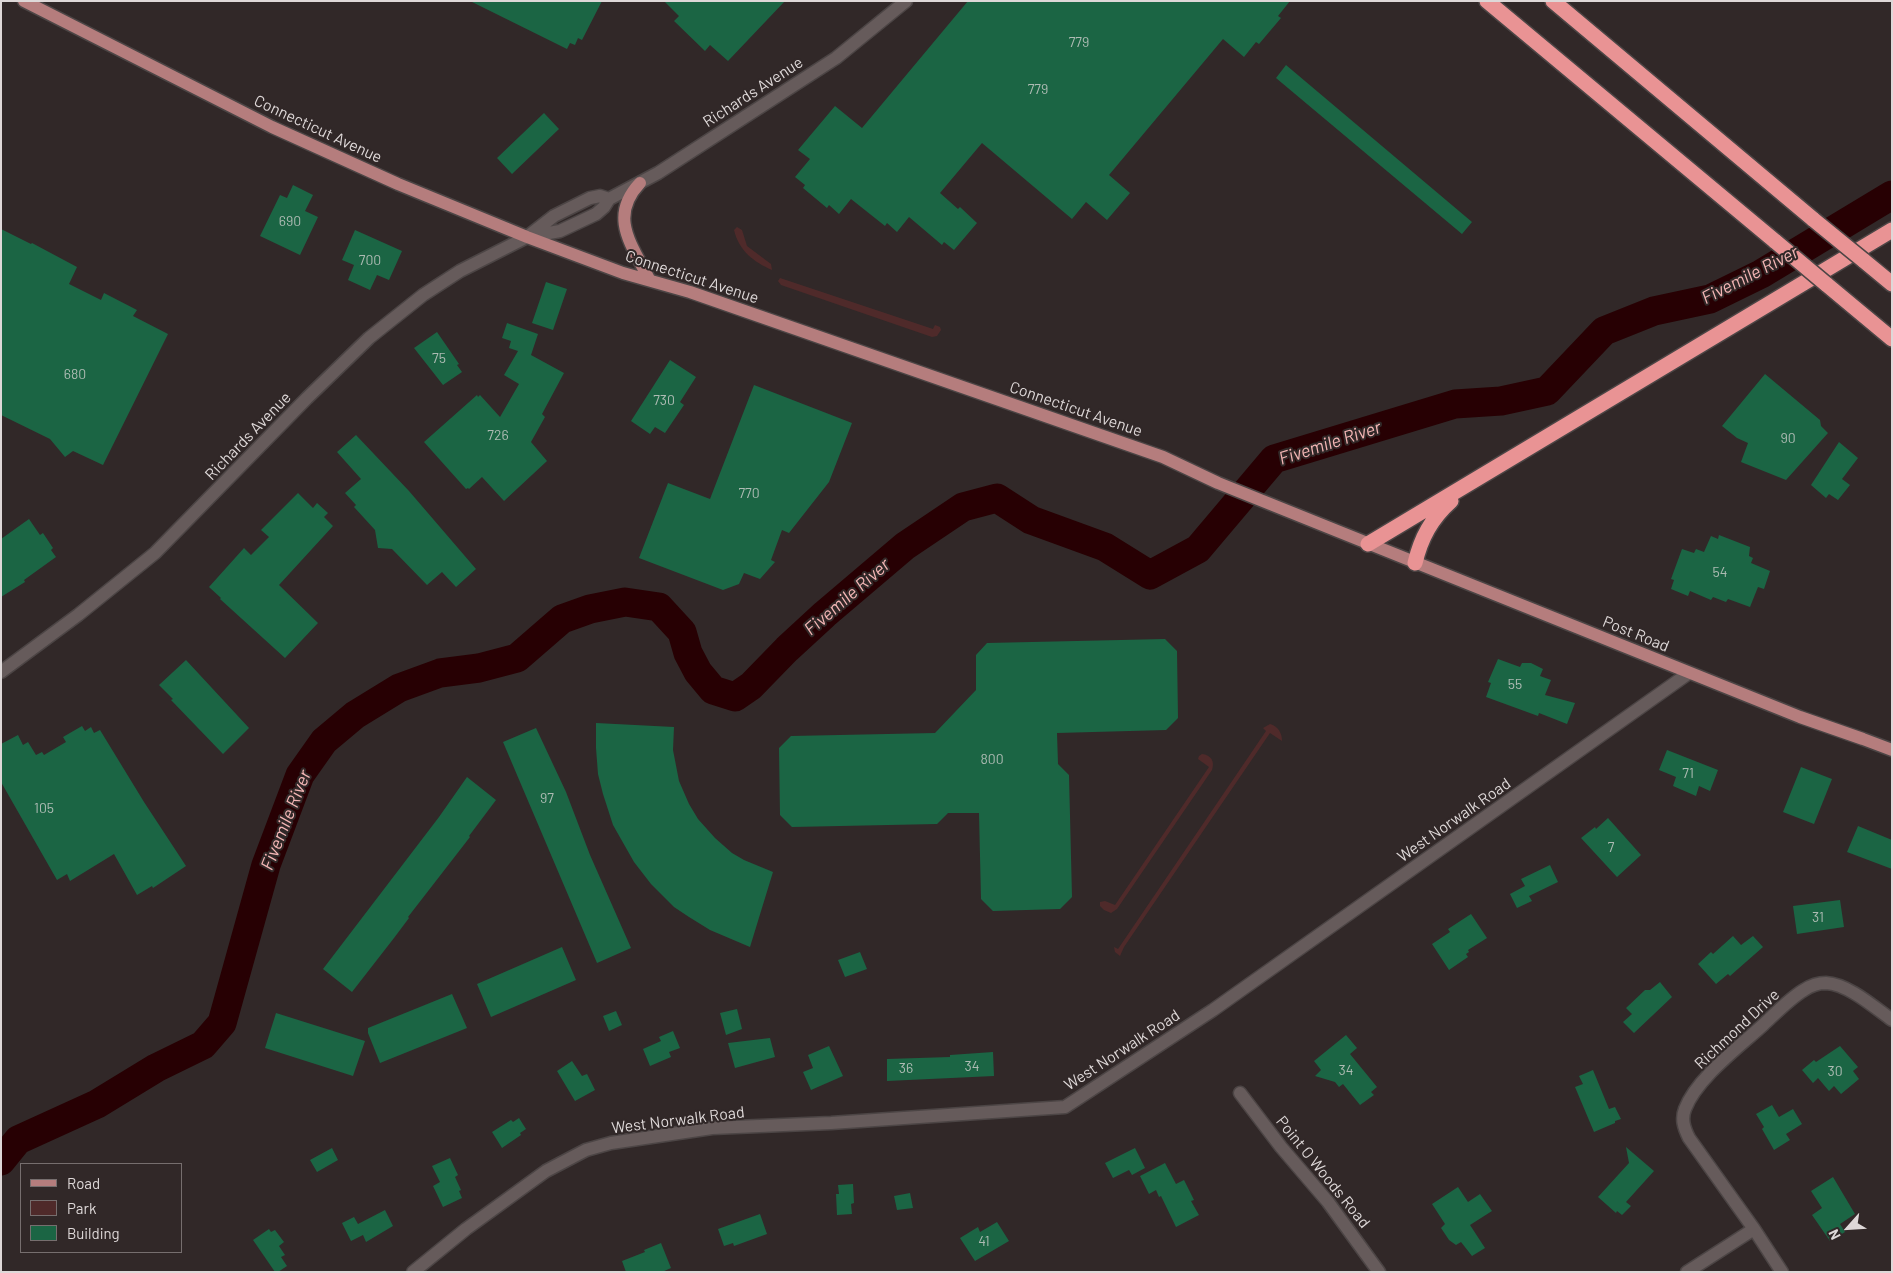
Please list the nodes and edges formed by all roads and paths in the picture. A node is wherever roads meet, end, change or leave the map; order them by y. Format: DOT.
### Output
graph roads {
  1 [pos="24,1"];
  2 [pos="906,1"];
  3 [pos="1487,1"];
  4 [pos="1553,1"];
  5 [pos="640,183"];
  6 [pos="1892,230"];
  7 [pos="527,237"];
  8 [pos="649,279"];
  9 [pos="1892,284"];
  10 [pos="1892,339"];
  11 [pos="1486,472"];
  12 [pos="1368,544"];
  13 [pos="1415,563"];
  14 [pos="1,672"];
  15 [pos="1689,673"];
  16 [pos="1892,750"];
  17 [pos="1892,1020"];
  18 [pos="1240,1093"];
  19 [pos="1754,1229"];
  20 [pos="414,1272"];
  21 [pos="1379,1272"];
  22 [pos="1687,1272"];
  23 [pos="1782,1272"];
  1 -- 7 [label="main road, Connecticut Avenue"];
  2 -- 5 [label="street, Richards Avenue"];
  3 -- 10 [label="highway, bridge"];
  4 -- 9 [label="highway, bridge"];
  5 -- 7 [label="street, Richards Avenue"];
  5 -- 8 [label="main road"];
  6 -- 11 [label="highway"];
  7 -- 8 [label="main road, Connecticut Avenue"];
  7 -- 14 [label="street, Richards Avenue"];
  8 -- 12 [label="main road, Connecticut Avenue"];
  11 -- 12 [label="highway"];
  11 -- 13 [label="highway"];
  12 -- 13 [label="main road, Post Road"];
  13 -- 15 [label="main road, Post Road"];
  15 -- 16 [label="main road, Post Road"];
  15 -- 20 [label="street, West Norwalk Road"];
  17 -- 19 [label="street, Richmond Drive"];
  18 -- 21 [label="street, Point O Woods Road"];
  19 -- 22 [label="street"];
  19 -- 23 [label="street, Richmond Drive"];
}
